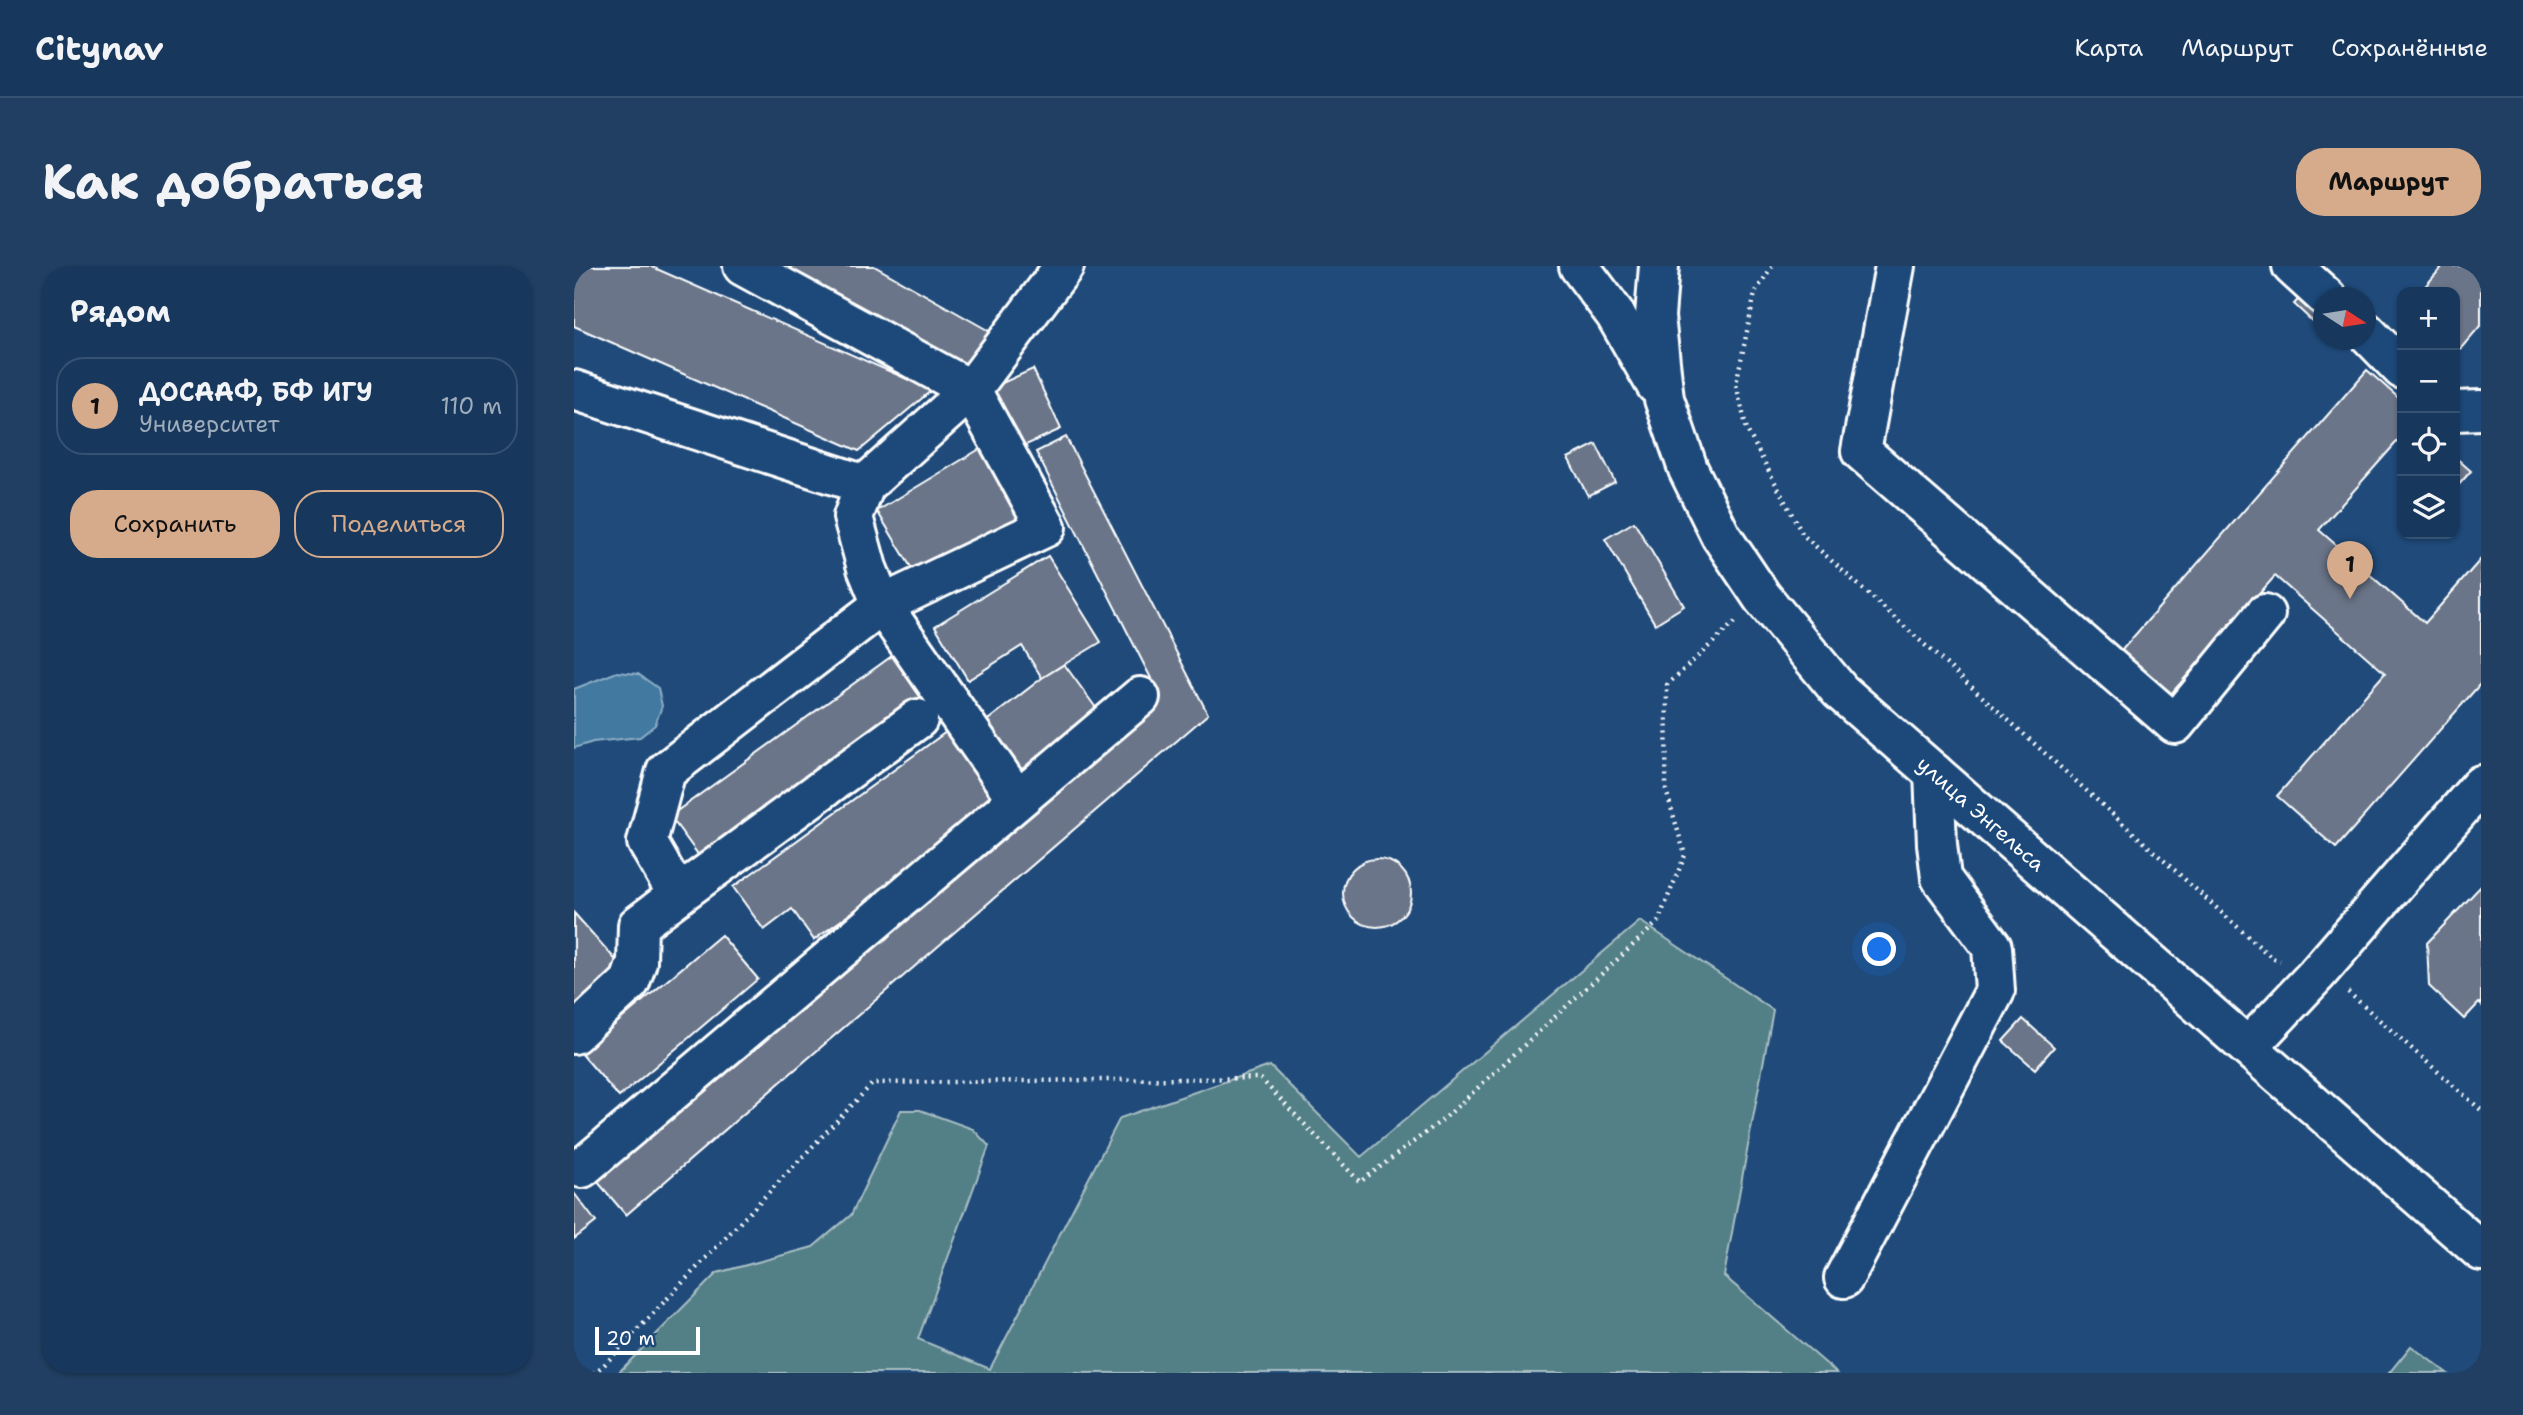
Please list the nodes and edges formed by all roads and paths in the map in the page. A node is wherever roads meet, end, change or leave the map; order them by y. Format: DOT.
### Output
graph roads {
  1 [pos="743,266"];
  2 [pos="1064,266"];
  3 [pos="1579,266"];
  4 [pos="1659,266"];
  5 [pos="1772,266"];
  6 [pos="1895,266"];
  7 [pos="2292,266"];
  8 [pos="2315,287"];
  9 [pos="2376,343"];
  10 [pos="2397,364"];
  11 [pos="574,390"];
  12 [pos="971,390"];
  13 [pos="1664,399"];
  14 [pos="2481,410"];
  15 [pos="2460,411"];
  16 [pos="865,485"];
  17 [pos="1762,597"];
  18 [pos="882,605"];
  19 [pos="2265,614"];
  20 [pos="1140,697"];
  21 [pos="918,719"];
  22 [pos="1934,773"];
  23 [pos="2481,785"];
  24 [pos="1017,799"];
  25 [pos="678,895"];
  26 [pos="2316,975"];
  27 [pos="574,1034"];
  28 [pos="2248,1047"];
  29 [pos="2481,1110"];
  30 [pos="582,1168"];
  31 [pos="2481,1251"];
  32 [pos="1844,1279"];
  33 [pos="593,1373"];
  1 -- 12 [label="street"];
  2 -- 12 [label="street"];
  3 -- 13 [label="street"];
  4 -- 13 [label="street, улица Энгельса"];
  5 -- 26 [label="path"];
  6 -- 19 [label="street"];
  7 -- 8 [label="street"];
  9 -- 10 [label="street"];
  11 -- 16 [label="street"];
  12 -- 16 [label="street"];
  12 -- 18 [label="street"];
  13 -- 17 [label="street, улица Энгельса"];
  14 -- 15 [label="street"];
  16 -- 18 [label="street"];
  17 -- 22 [label="street, улица Энгельса"];
  17 -- 33 [label="path"];
  18 -- 24 [label="street"];
  18 -- 25 [label="street"];
  20 -- 24 [label="street"];
  21 -- 25 [label="street"];
  22 -- 28 [label="street, улица Энгельса"];
  22 -- 32 [label="street"];
  23 -- 26 [label="street"];
  24 -- 30 [label="street"];
  25 -- 27 [label="street"];
  26 -- 28 [label="street"];
  26 -- 29 [label="path"];
  28 -- 31 [label="street, улица Энгельса"];
}
